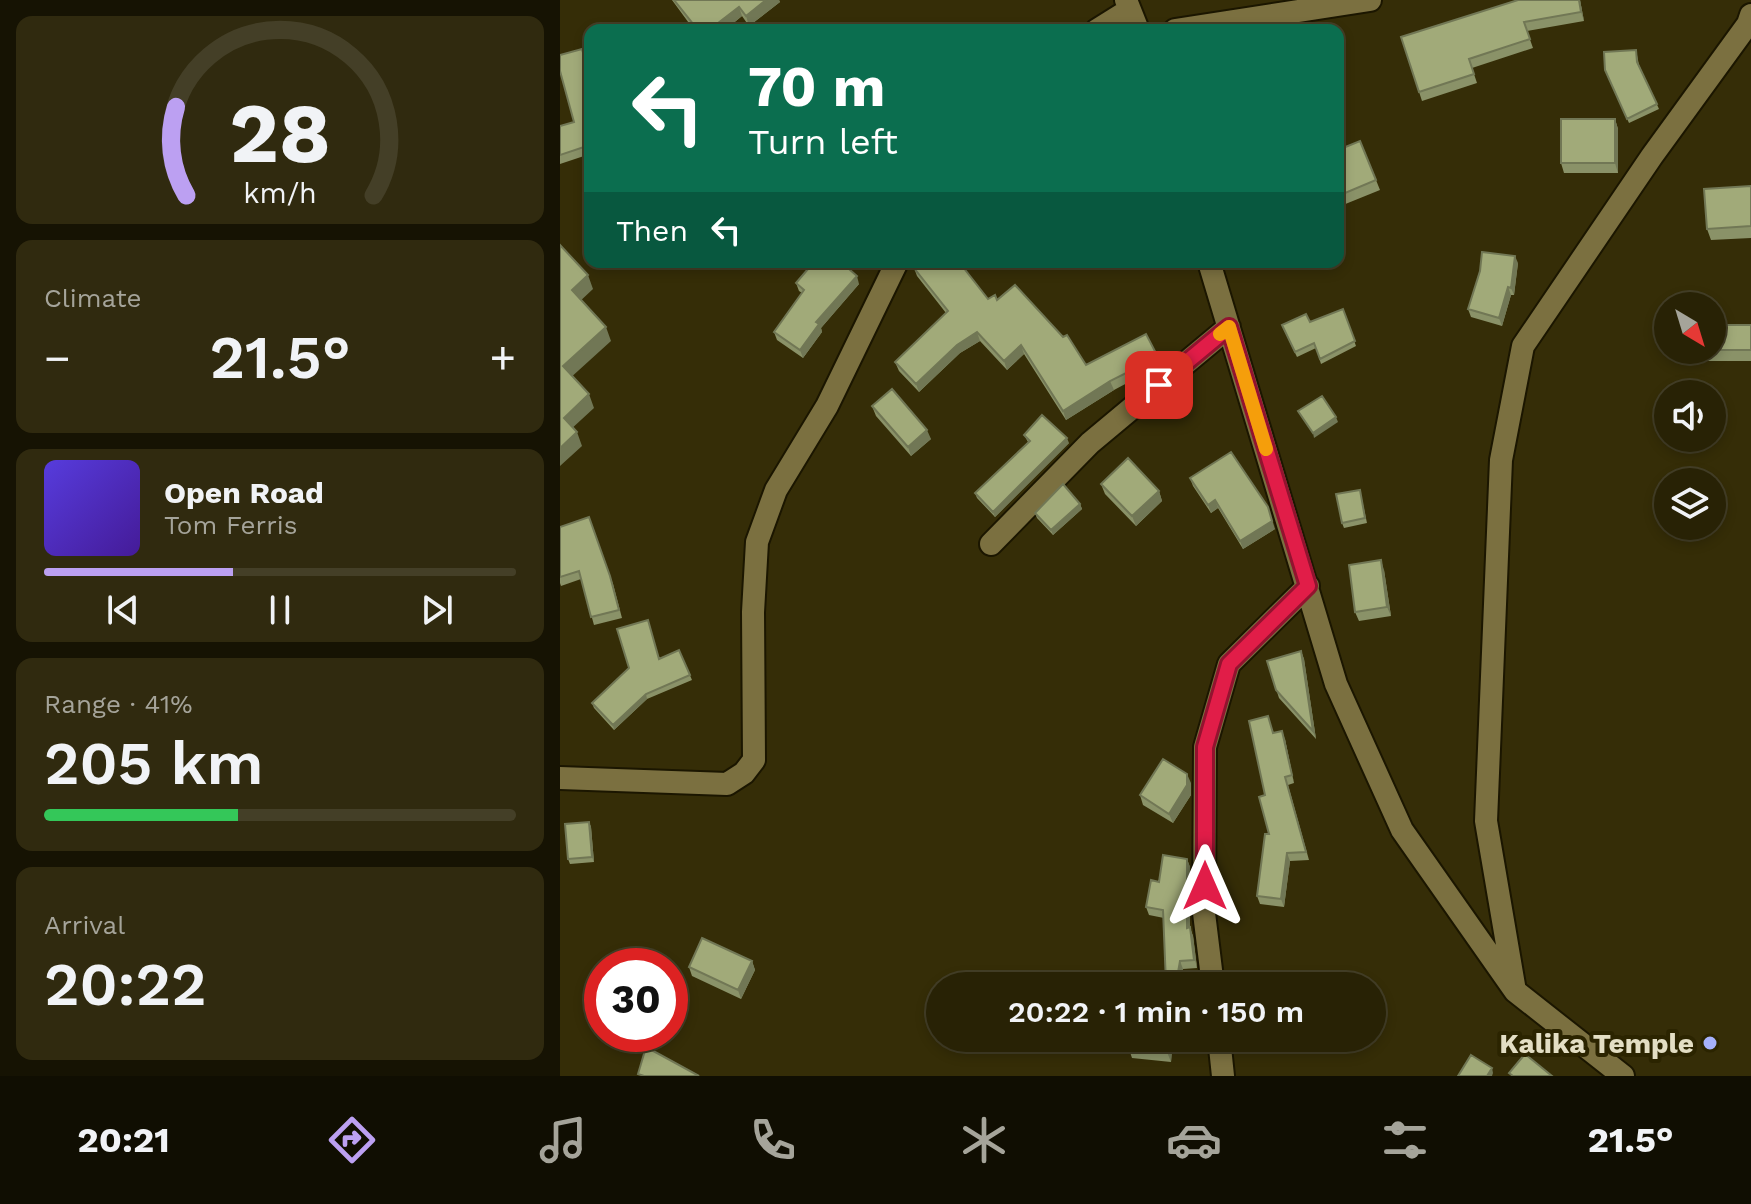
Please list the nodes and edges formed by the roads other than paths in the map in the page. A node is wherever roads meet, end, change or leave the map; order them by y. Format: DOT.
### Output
graph roads {
  1 [pos="1370,0"];
  2 [pos="1131,13"];
  3 [pos="1751,15"];
  4 [pos="1109,24"];
  5 [pos="1214,24"];
  6 [pos="894,268"];
  7 [pos="1211,268"];
  8 [pos="1229,327"];
  9 [pos="991,544"];
  10 [pos="1308,586"];
  11 [pos="560,778"];
  12 [pos="1211,972"];
  13 [pos="1515,991"];
  14 [pos="1220,1052"];
  15 [pos="1223,1076"];
  16 [pos="1623,1076"];
  1 -- 5 [label="street"];
  2 -- 4 [label="street"];
  3 -- 13 [label="street"];
  6 -- 11 [label="street"];
  7 -- 8 [label="street"];
  8 -- 9 [label="street"];
  8 -- 10 [label="street"];
  10 -- 12 [label="street"];
  10 -- 13 [label="street"];
  13 -- 16 [label="street"];
  14 -- 15 [label="street"];
}
